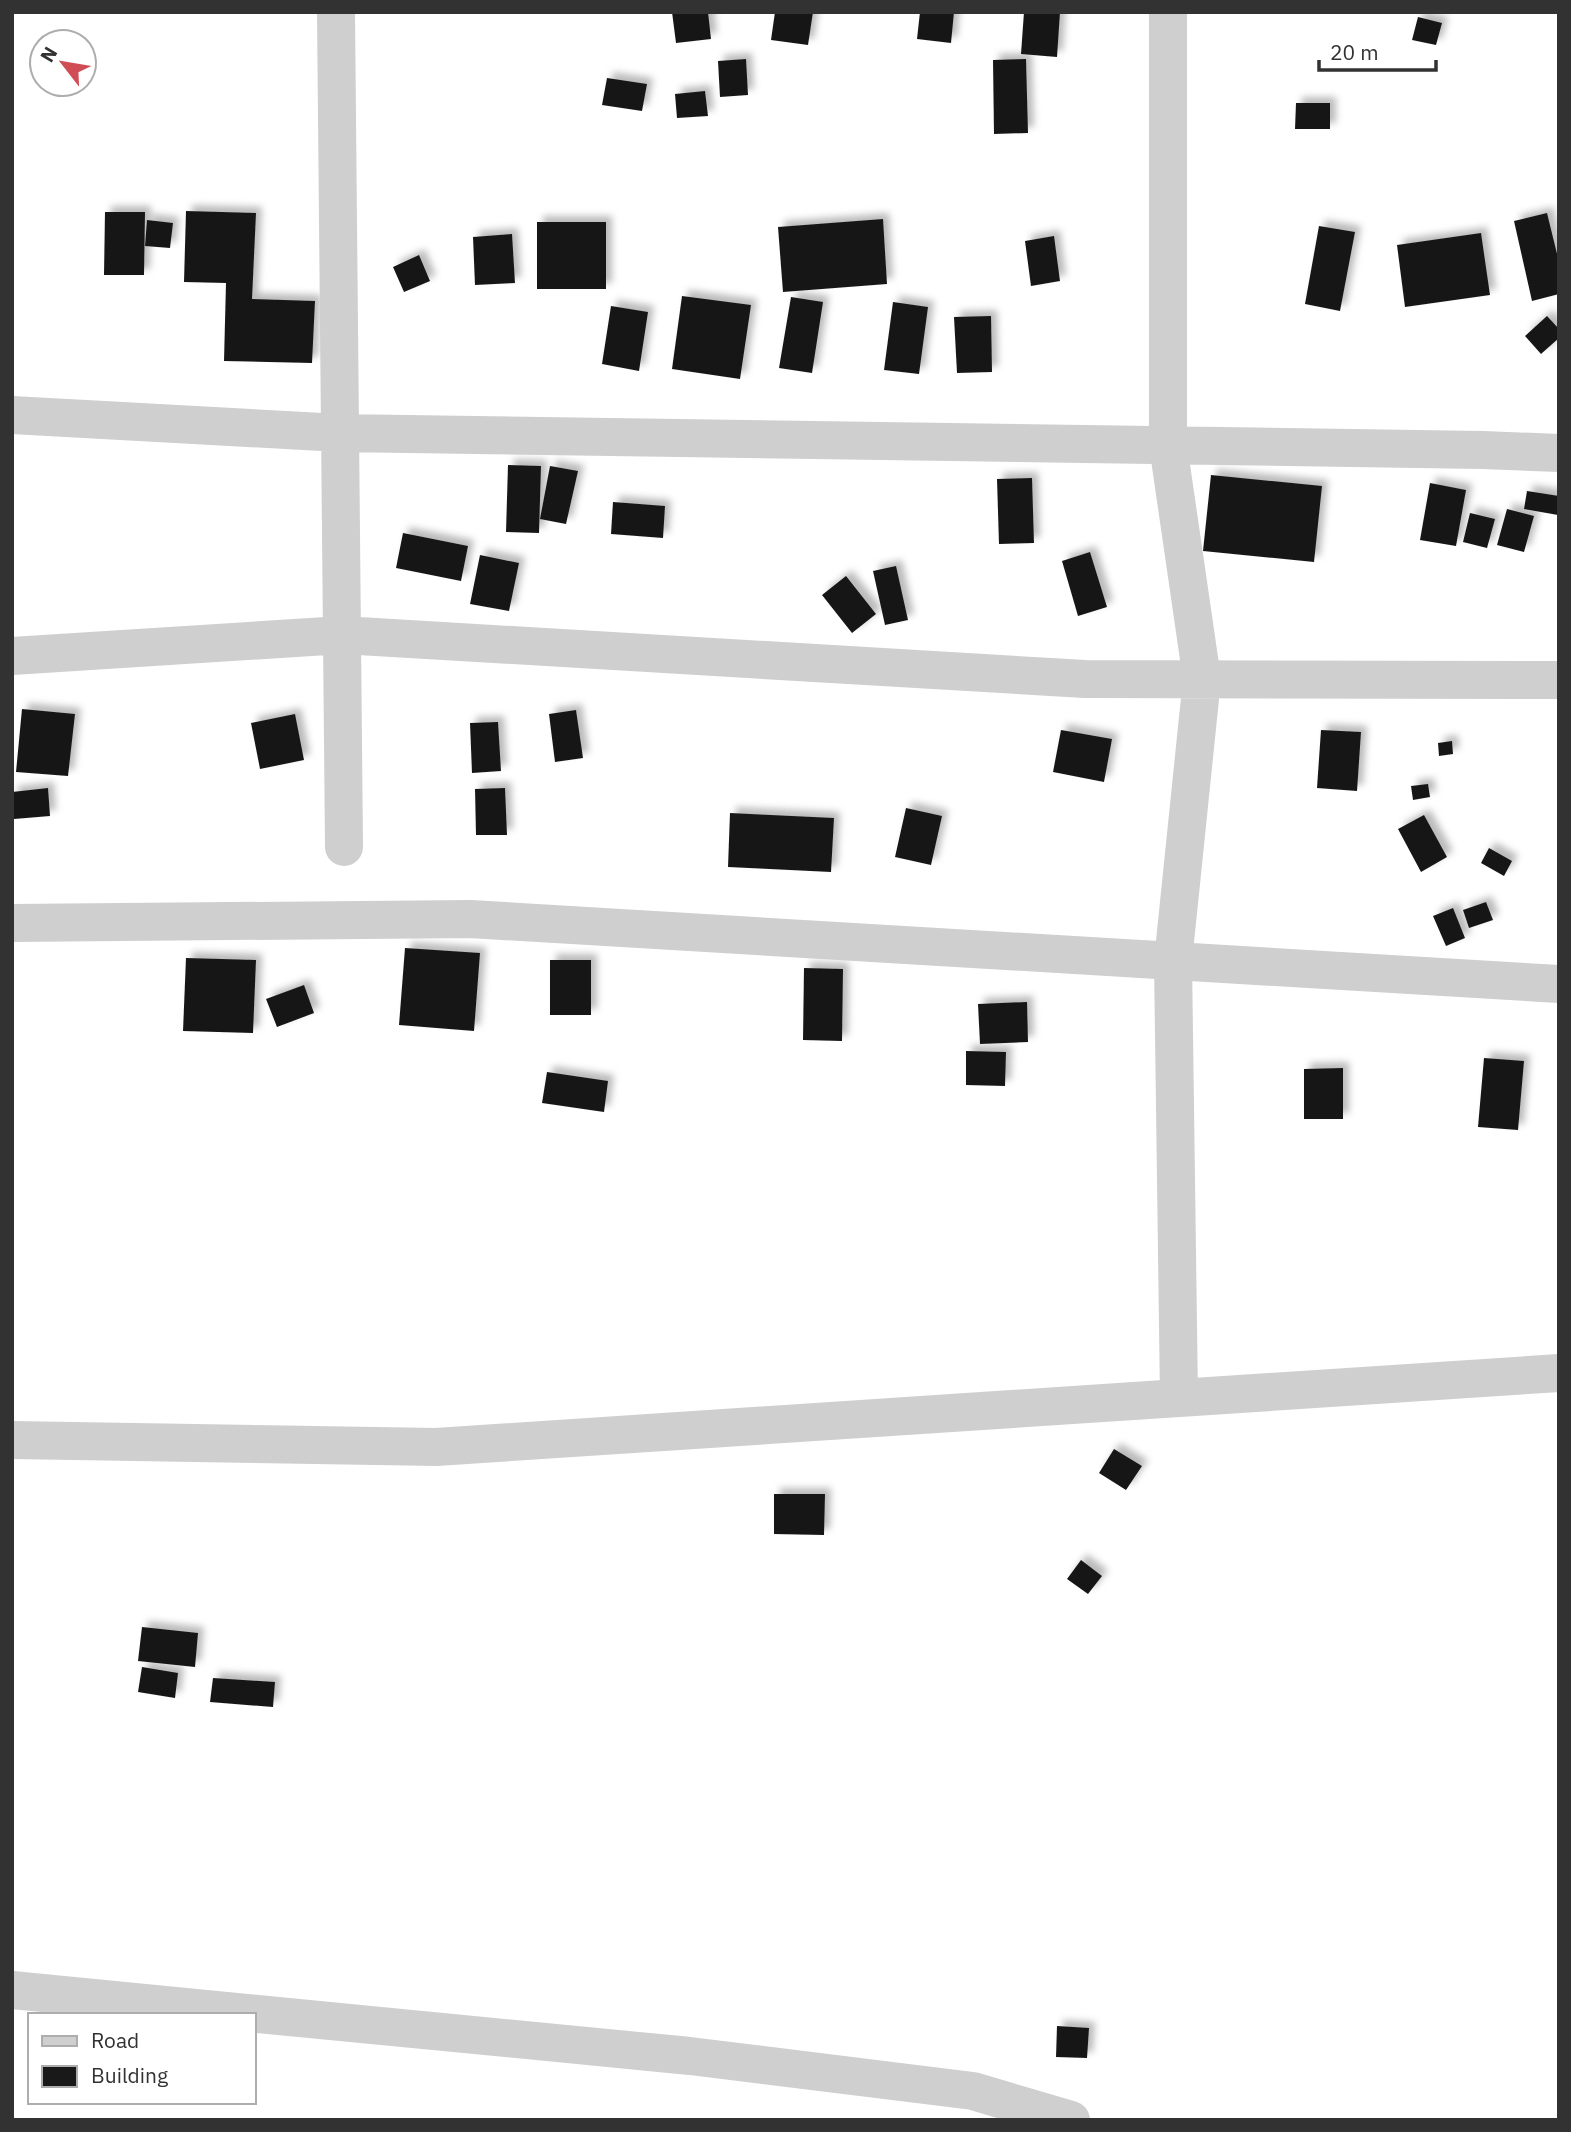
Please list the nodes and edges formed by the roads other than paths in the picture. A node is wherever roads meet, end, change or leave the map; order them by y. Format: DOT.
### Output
graph roads {
  1 [pos="336,12"];
  2 [pos="1168,12"];
  3 [pos="12,415"];
  4 [pos="340,433"];
  5 [pos="1168,445"];
  6 [pos="1559,453"];
  7 [pos="342,635"];
  8 [pos="12,656"];
  9 [pos="1202,679"];
  10 [pos="1559,680"];
  11 [pos="344,846"];
  12 [pos="12,923"];
  13 [pos="1173,961"];
  14 [pos="1559,984"];
  15 [pos="1559,1373"];
  16 [pos="1179,1398"];
  17 [pos="12,1440"];
  18 [pos="12,1990"];
  19 [pos="248,2013"];
  20 [pos="256,2014"];
  21 [pos="1071,2120"];
  1 -- 4 [label="street"];
  2 -- 5 [label="street"];
  3 -- 4 [label="street"];
  4 -- 5 [label="street"];
  4 -- 7 [label="street"];
  5 -- 6 [label="street"];
  5 -- 9 [label="street"];
  7 -- 8 [label="street"];
  7 -- 9 [label="street"];
  7 -- 11 [label="street"];
  9 -- 10 [label="street"];
  9 -- 13 [label="street"];
  12 -- 13 [label="street"];
  13 -- 14 [label="street"];
  13 -- 16 [label="street"];
  15 -- 16 [label="street"];
  16 -- 17 [label="street"];
  18 -- 19 [label="street"];
  20 -- 21 [label="street"];
}
